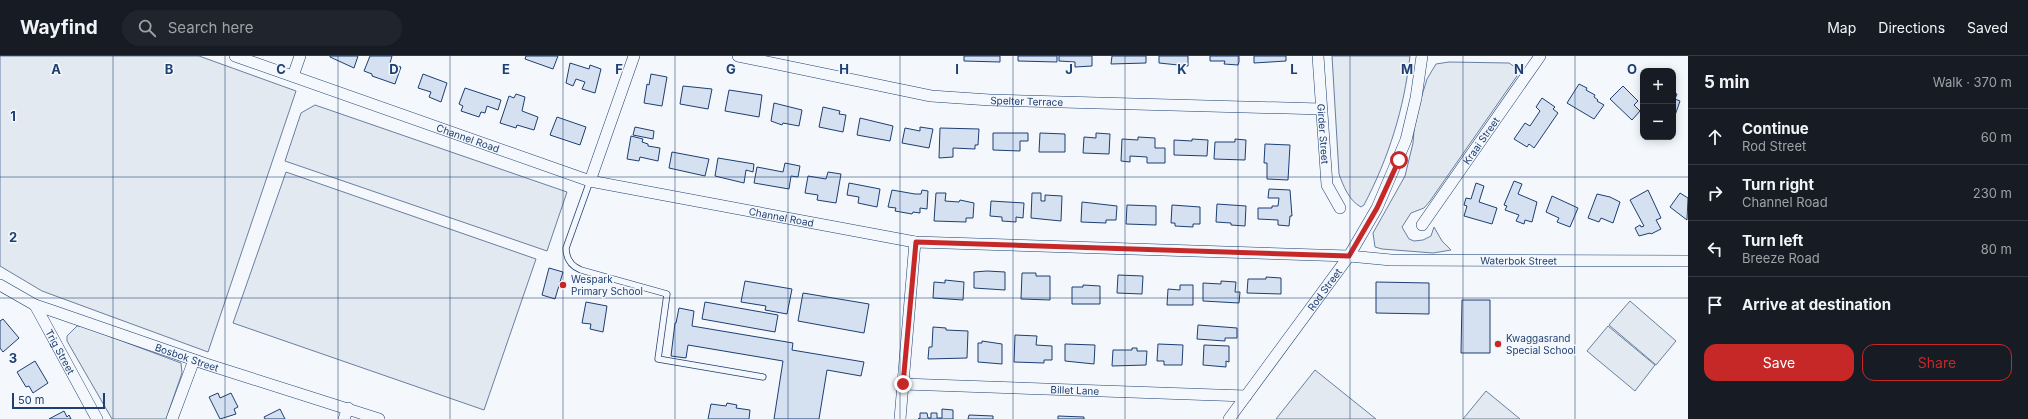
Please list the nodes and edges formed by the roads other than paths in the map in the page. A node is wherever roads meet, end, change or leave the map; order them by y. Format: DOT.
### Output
graph roads {
  1 [pos="235,56"];
  2 [pos="300,56"];
  3 [pos="634,56"];
  4 [pos="738,56"];
  5 [pos="1318,56"];
  6 [pos="1422,56"];
  7 [pos="1540,56"];
  8 [pos="293,76"];
  9 [pos="1321,109"];
  10 [pos="590,181"];
  11 [pos="1340,208"];
  12 [pos="1422,225"];
  13 [pos="916,242"];
  14 [pos="1349,256"];
  15 [pos="1688,261"];
  16 [pos="0,284"];
  17 [pos="35,305"];
  18 [pos="194,360"];
  19 [pos="763,376"];
  20 [pos="903,384"];
  21 [pos="1246,396"];
  22 [pos="346,414"];
  23 [pos="97,419"];
  24 [pos="172,419"];
  25 [pos="379,419"];
  26 [pos="900,419"];
  27 [pos="1229,419"];
  1 -- 8 [label="street, Channel Road"];
  2 -- 8 [label="street"];
  3 -- 10 [label="street"];
  4 -- 9 [label="street, Spelter Terrace"];
  5 -- 9 [label="street, Girder Street"];
  6 -- 14 [label="street, Rod Street"];
  7 -- 12 [label="street, Kraai Street"];
  8 -- 10 [label="street, Channel Road"];
  9 -- 11 [label="street, Girder Street"];
  10 -- 13 [label="street, Channel Road"];
  10 -- 19 [label="lane"];
  13 -- 14 [label="street, Channel Road"];
  13 -- 20 [label="street"];
  14 -- 15 [label="street, Waterbok Street"];
  14 -- 21 [label="street, Rod Street"];
  16 -- 17 [label="street, Bosbok Street"];
  17 -- 18 [label="street, Bosbok Street"];
  17 -- 23 [label="street, Trig Street"];
  18 -- 22 [label="street, Bosbok Street"];
  18 -- 24 [label="street"];
  20 -- 21 [label="street, Billet Lane"];
  20 -- 26 [label="street"];
  21 -- 27 [label="street, Rod Street"];
  22 -- 25 [label="street, Bosbok Street"];
}
